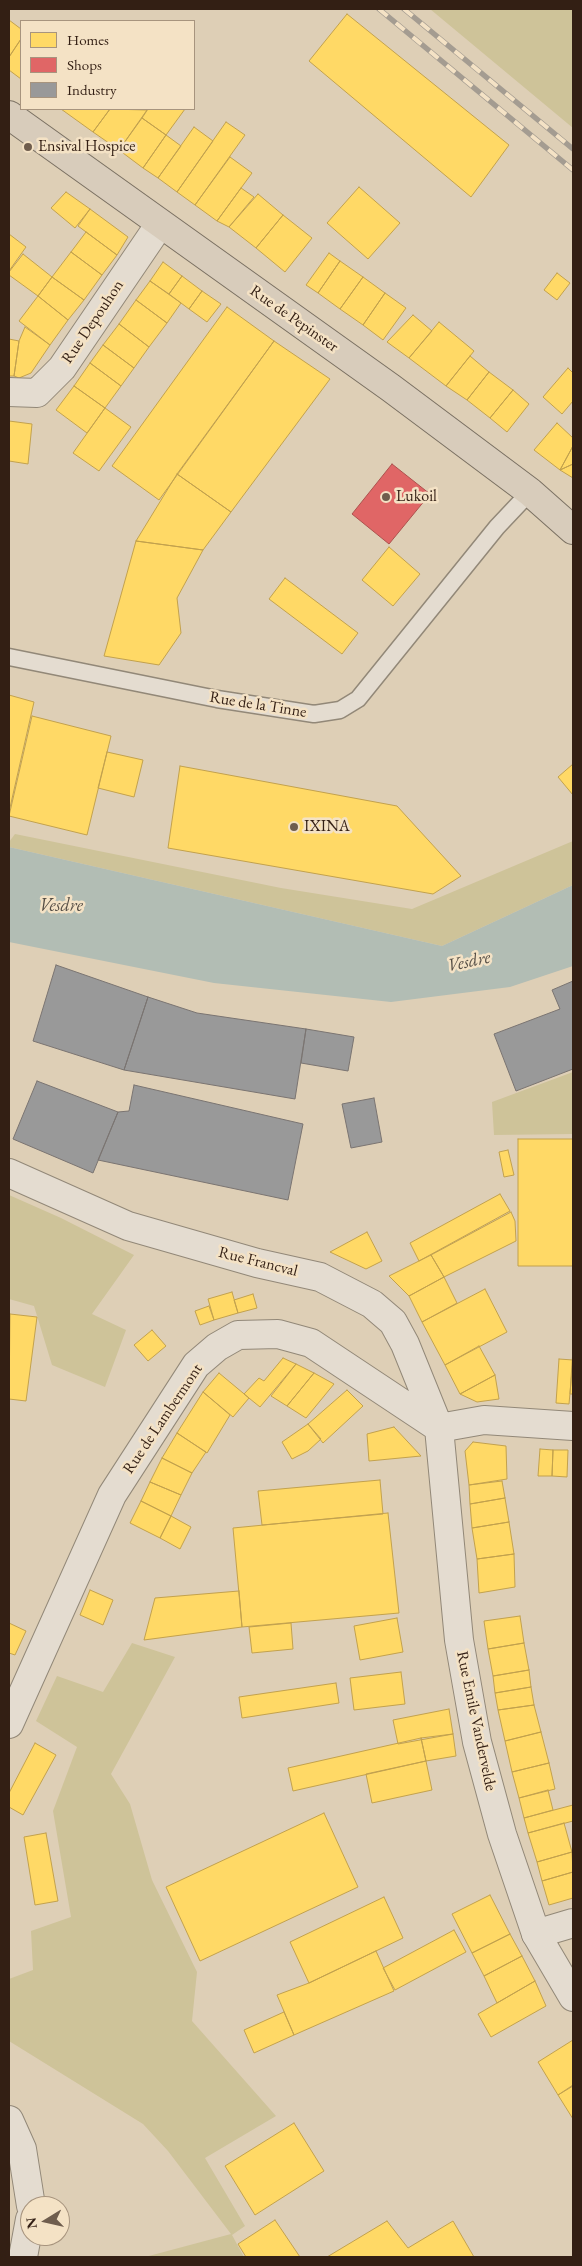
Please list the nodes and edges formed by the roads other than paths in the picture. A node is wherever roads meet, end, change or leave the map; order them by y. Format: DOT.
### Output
graph roads {
  1 [pos="9,115"];
  2 [pos="160,224"];
  3 [pos="9,392"];
  4 [pos="530,492"];
  5 [pos="573,530"];
  6 [pos="9,657"];
  7 [pos="9,1173"];
  8 [pos="573,1426"];
  9 [pos="439,1428"];
  10 [pos="9,1724"];
  11 [pos="573,1923"];
  12 [pos="536,1934"];
  13 [pos="573,1997"];
  14 [pos="9,2120"];
  15 [pos="29,2196"];
  1 -- 2 [label="main road, Rue de Pepinster"];
  2 -- 3 [label="street, Rue Depouhon"];
  2 -- 4 [label="main road, Rue de Pepinster"];
  4 -- 5 [label="main road, Rue de Pepinster"];
  4 -- 6 [label="lane, Rue de la Tinne"];
  7 -- 9 [label="street, Rue Francval"];
  8 -- 9 [label="street"];
  9 -- 10 [label="street, Rue de Lambermont"];
  9 -- 12 [label="street, Rue Emile Vandervelde"];
  11 -- 12 [label="street"];
  12 -- 13 [label="street, Rue Emile Vandervelde"];
  14 -- 15 [label="street"];
}
